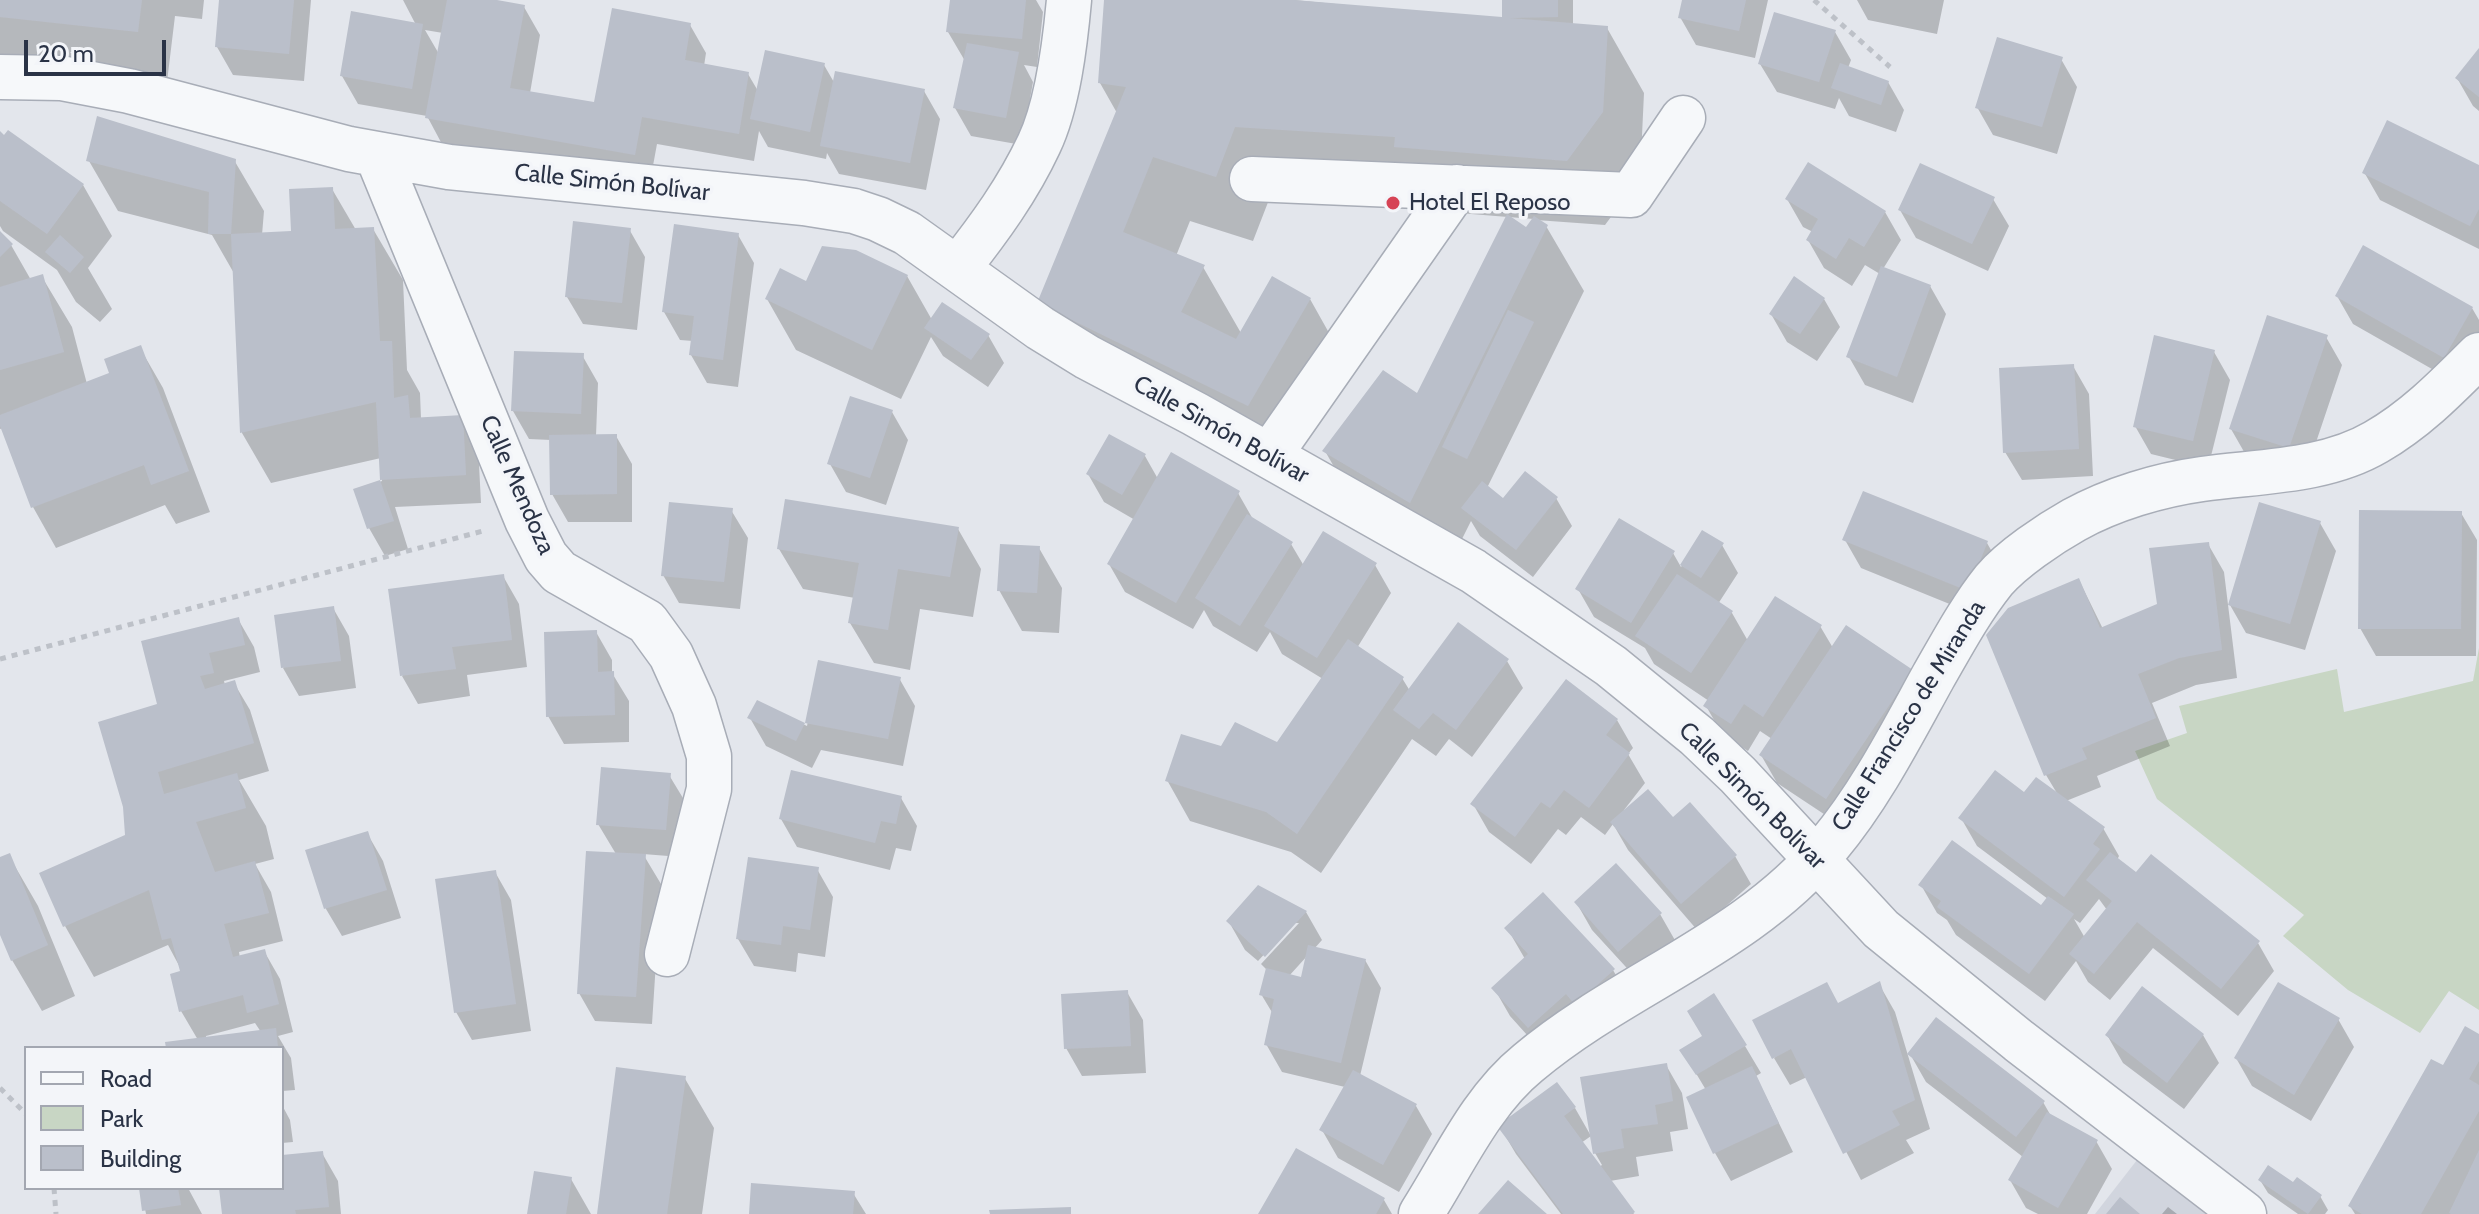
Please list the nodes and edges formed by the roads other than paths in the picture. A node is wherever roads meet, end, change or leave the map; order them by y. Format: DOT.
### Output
graph roads {
  1 [pos="1069,0"];
  2 [pos="0,77"];
  3 [pos="1683,118"];
  4 [pos="377,155"];
  5 [pos="1252,179"];
  6 [pos="1457,187"];
  7 [pos="958,268"];
  8 [pos="2479,355"];
  9 [pos="1269,456"];
  10 [pos="1816,860"];
  11 [pos="667,954"];
  12 [pos="1421,1214"];
  13 [pos="2244,1214"];
  1 -- 7 [label="street"];
  2 -- 4 [label="street, Calle Simón Bolívar"];
  3 -- 6 [label="street"];
  4 -- 7 [label="street, Calle Simón Bolívar"];
  4 -- 11 [label="street, Calle Mendoza"];
  5 -- 6 [label="street"];
  6 -- 9 [label="street"];
  7 -- 9 [label="street, Calle Simón Bolívar"];
  8 -- 10 [label="street, Calle Francisco de Miranda"];
  9 -- 10 [label="street, Calle Simón Bolívar"];
  10 -- 12 [label="street, Calle Francisco de Miranda"];
  10 -- 13 [label="street, Calle Simón Bolívar"];
}
